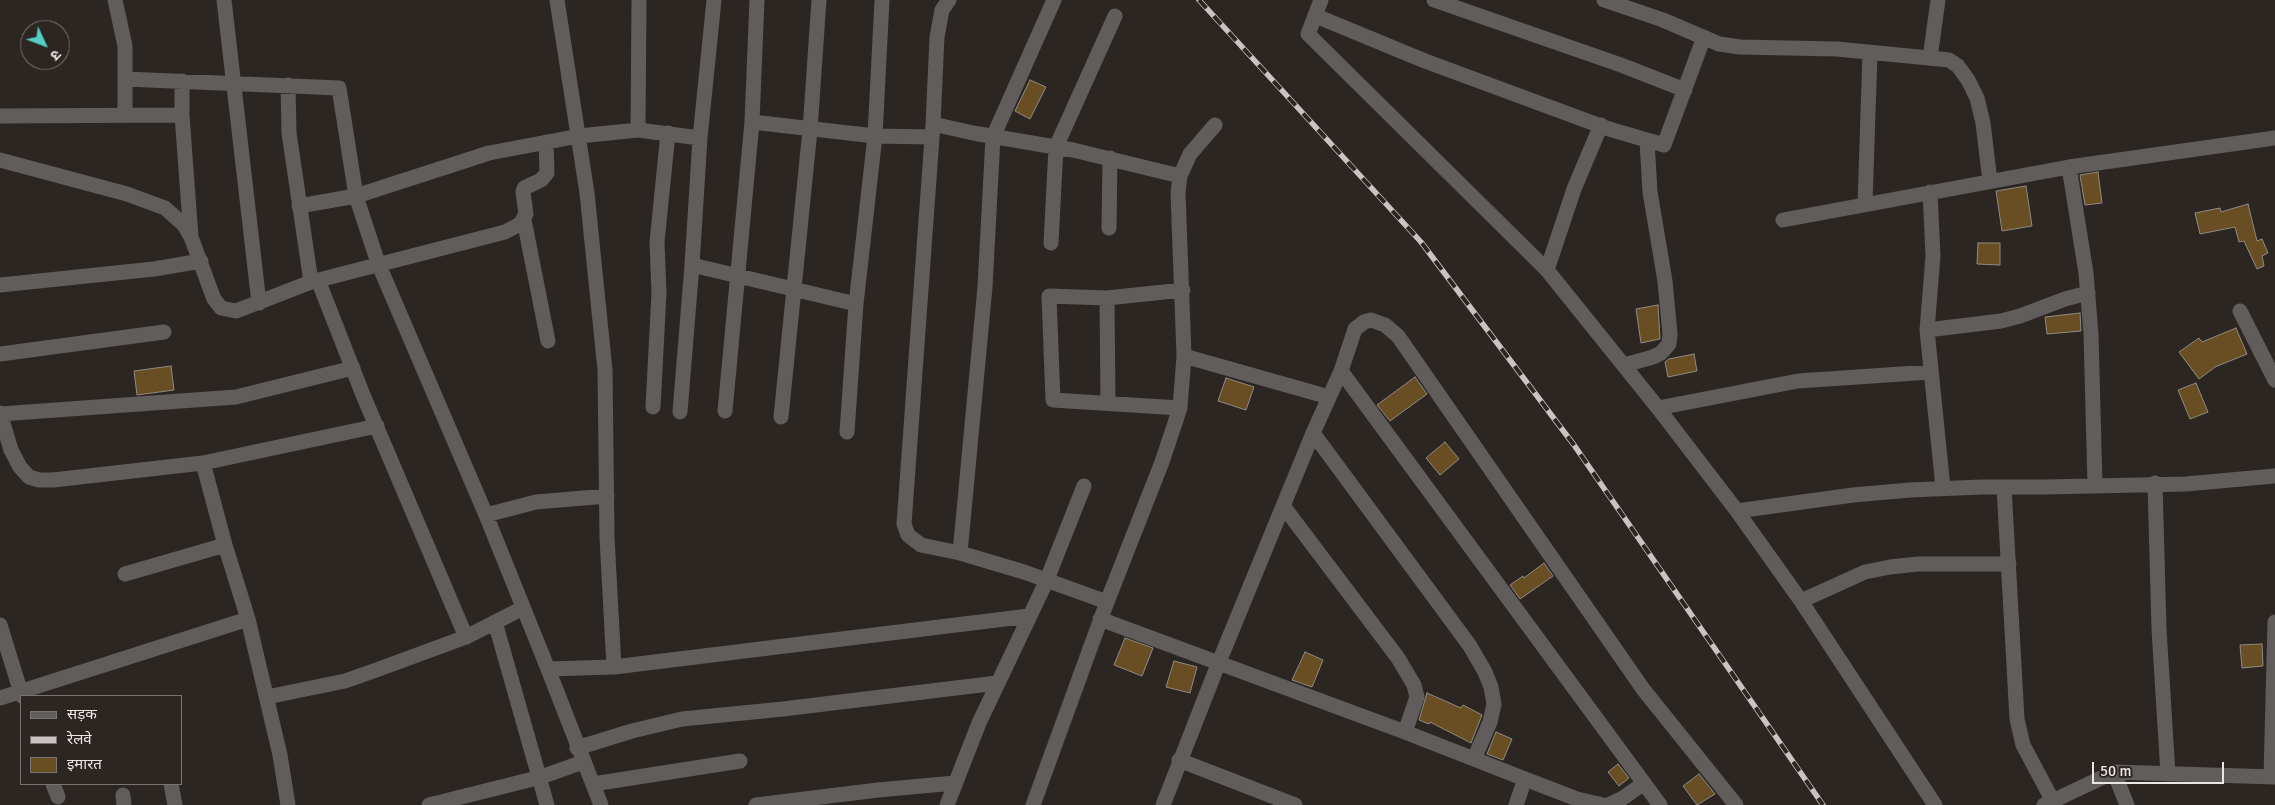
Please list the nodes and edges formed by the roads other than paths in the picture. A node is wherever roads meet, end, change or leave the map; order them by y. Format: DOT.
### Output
graph roads {
  1 [pos="115,0"];
  2 [pos="224,0"];
  3 [pos="558,0"];
  4 [pos="639,0"];
  5 [pos="714,0"];
  6 [pos="757,0"];
  7 [pos="819,0"];
  8 [pos="882,0"];
  9 [pos="949,0"];
  10 [pos="1054,0"];
  11 [pos="1321,0"];
  12 [pos="1434,0"];
  13 [pos="1604,0"];
  14 [pos="1938,0"];
  15 [pos="1115,16"];
  16 [pos="1316,16"];
  17 [pos="1704,38"];
  18 [pos="1870,53"];
  19 [pos="1930,58"];
  20 [pos="125,79"];
  21 [pos="182,81"];
  22 [pos="234,83"];
  23 [pos="288,85"];
  24 [pos="1684,90"];
  25 [pos="125,114"];
  26 [pos="182,115"];
  27 [pos="0,116"];
  28 [pos="752,122"];
  29 [pos="1214,125"];
  30 [pos="1601,125"];
  31 [pos="638,130"];
  32 [pos="810,130"];
  33 [pos="932,130"];
  34 [pos="668,133"];
  35 [pos="579,136"];
  36 [pos="875,136"];
  37 [pos="993,137"];
  38 [pos="700,138"];
  39 [pos="2275,138"];
  40 [pos="546,142"];
  41 [pos="1648,142"];
  42 [pos="1056,147"];
  43 [pos="1110,158"];
  44 [pos="0,160"];
  45 [pos="2069,167"];
  46 [pos="1180,176"];
  47 [pos="1990,181"];
  48 [pos="1930,192"];
  49 [pos="356,196"];
  50 [pos="1865,204"];
  51 [pos="299,206"];
  52 [pos="524,220"];
  53 [pos="1783,220"];
  54 [pos="1109,228"];
  55 [pos="191,237"];
  56 [pos="1051,244"];
  57 [pos="201,261"];
  58 [pos="378,263"];
  59 [pos="692,265"];
  60 [pos="1547,270"];
  61 [pos="738,276"];
  62 [pos="314,281"];
  63 [pos="0,285"];
  64 [pos="795,289"];
  65 [pos="1183,290"];
  66 [pos="2088,293"];
  67 [pos="1107,298"];
  68 [pos="259,303"];
  69 [pos="856,304"];
  70 [pos="2240,311"];
  71 [pos="1927,330"];
  72 [pos="164,332"];
  73 [pos="548,341"];
  74 [pos="0,354"];
  75 [pos="1184,356"];
  76 [pos="1624,365"];
  77 [pos="353,368"];
  78 [pos="1341,371"];
  79 [pos="1931,372"];
  80 [pos="2275,380"];
  81 [pos="1329,397"];
  82 [pos="1108,403"];
  83 [pos="653,407"];
  84 [pos="1180,408"];
  85 [pos="1658,408"];
  86 [pos="680,412"];
  87 [pos="725,412"];
  88 [pos="0,414"];
  89 [pos="781,417"];
  90 [pos="377,426"];
  91 [pos="847,432"];
  92 [pos="1313,433"];
  93 [pos="203,463"];
  94 [pos="2275,476"];
  95 [pos="2155,483"];
  96 [pos="2095,485"];
  97 [pos="1084,486"];
  98 [pos="2004,487"];
  99 [pos="1943,488"];
  100 [pos="607,496"];
  101 [pos="1284,507"];
  102 [pos="1737,511"];
  103 [pos="486,515"];
  104 [pos="225,545"];
  105 [pos="960,554"];
  106 [pos="2009,564"];
  107 [pos="125,574"];
  108 [pos="1046,582"];
  109 [pos="1801,600"];
  110 [pos="1106,602"];
  111 [pos="523,608"];
  112 [pos="1029,616"];
  113 [pos="1100,618"];
  114 [pos="248,619"];
  115 [pos="495,622"];
  116 [pos="2275,622"];
  117 [pos="0,625"];
  118 [pos="466,637"];
  119 [pos="1219,662"];
  120 [pos="614,667"];
  121 [pos="548,669"];
  122 [pos="997,683"];
  123 [pos="22,693"];
  124 [pos="267,697"];
  125 [pos="0,698"];
  126 [pos="1405,732"];
  127 [pos="580,755"];
  128 [pos="1474,759"];
  129 [pos="1179,760"];
  130 [pos="740,761"];
  131 [pos="2114,772"];
  132 [pos="2168,774"];
  133 [pos="541,777"];
  134 [pos="2273,777"];
  135 [pos="1524,780"];
  136 [pos="955,783"];
  137 [pos="1644,783"];
  138 [pos="593,784"];
  139 [pos="171,785"];
  140 [pos="2050,803"];
  141 [pos="175,805"];
  142 [pos="288,805"];
  143 [pos="429,805"];
  144 [pos="548,805"];
  145 [pos="601,805"];
  146 [pos="756,805"];
  147 [pos="947,805"];
  148 [pos="1033,805"];
  149 [pos="1163,805"];
  150 [pos="1295,805"];
  151 [pos="1516,805"];
  152 [pos="1603,805"];
  153 [pos="1608,805"];
  154 [pos="1660,805"];
  155 [pos="1736,805"];
  156 [pos="1936,805"];
  157 [pos="2127,805"];
  1 -- 20 [label="street"];
  2 -- 22 [label="street"];
  3 -- 35 [label="street"];
  4 -- 31 [label="street"];
  5 -- 38 [label="street"];
  6 -- 28 [label="street"];
  7 -- 32 [label="street"];
  8 -- 36 [label="street"];
  9 -- 33 [label="street"];
  10 -- 37 [label="street"];
  11 -- 16 [label="street"];
  12 -- 24 [label="street"];
  13 -- 17 [label="street"];
  14 -- 19 [label="street"];
  15 -- 42 [label="street"];
  16 -- 30 [label="street"];
  16 -- 60 [label="street"];
  17 -- 18 [label="street"];
  17 -- 24 [label="street"];
  18 -- 19 [label="street"];
  18 -- 50 [label="street"];
  19 -- 47 [label="street"];
  20 -- 21 [label="street"];
  20 -- 25 [label="street"];
  21 -- 22 [label="street"];
  21 -- 26 [label="street"];
  22 -- 23 [label="street"];
  22 -- 68 [label="street"];
  23 -- 49 [label="street"];
  23 -- 51 [label="street"];
  24 -- 41 [label="street"];
  25 -- 26 [label="street"];
  25 -- 27 [label="street"];
  26 -- 55 [label="street"];
  28 -- 32 [label="street"];
  28 -- 61 [label="street"];
  29 -- 46 [label="street"];
  30 -- 41 [label="street"];
  30 -- 60 [label="street"];
  31 -- 34 [label="street"];
  31 -- 35 [label="street"];
  32 -- 36 [label="street"];
  32 -- 64 [label="street"];
  33 -- 36 [label="street"];
  33 -- 37 [label="street"];
  33 -- 105 [label="street"];
  34 -- 38 [label="street"];
  34 -- 83 [label="street"];
  35 -- 40 [label="street"];
  35 -- 100 [label="street"];
  36 -- 69 [label="street"];
  37 -- 42 [label="street"];
  37 -- 105 [label="street"];
  38 -- 59 [label="street"];
  39 -- 45 [label="street"];
  40 -- 49 [label="street"];
  40 -- 52 [label="street"];
  41 -- 76 [label="street"];
  42 -- 43 [label="street"];
  42 -- 56 [label="street"];
  43 -- 46 [label="street"];
  43 -- 54 [label="street"];
  44 -- 55 [label="street"];
  45 -- 47 [label="street"];
  45 -- 66 [label="street"];
  46 -- 65 [label="street"];
  47 -- 48 [label="street"];
  48 -- 50 [label="street"];
  48 -- 71 [label="street"];
  49 -- 51 [label="street"];
  49 -- 58 [label="street"];
  50 -- 53 [label="street"];
  51 -- 62 [label="street"];
  52 -- 58 [label="street"];
  52 -- 73 [label="street"];
  55 -- 57 [label="street"];
  57 -- 63 [label="street"];
  57 -- 68 [label="street"];
  58 -- 62 [label="street"];
  58 -- 103 [label="street"];
  59 -- 61 [label="street"];
  59 -- 86 [label="street"];
  60 -- 76 [label="street"];
  61 -- 64 [label="street"];
  61 -- 87 [label="street"];
  62 -- 68 [label="street"];
  62 -- 77 [label="street"];
  64 -- 69 [label="street"];
  64 -- 89 [label="street"];
  65 -- 67 [label="street"];
  65 -- 75 [label="street"];
  66 -- 71 [label="street"];
  66 -- 96 [label="street"];
  67 -- 82 [label="street"];
  67 -- 82 [label="street"];
  69 -- 91 [label="street"];
  70 -- 80 [label="street"];
  71 -- 79 [label="street"];
  72 -- 74 [label="street"];
  75 -- 81 [label="street"];
  75 -- 84 [label="street"];
  76 -- 85 [label="street"];
  77 -- 88 [label="street"];
  77 -- 90 [label="street"];
  78 -- 81 [label="street"];
  78 -- 137 [label="street"];
  78 -- 155 [label="street"];
  79 -- 85 [label="street"];
  79 -- 99 [label="street"];
  81 -- 92 [label="street"];
  82 -- 84 [label="street"];
  84 -- 110 [label="street"];
  85 -- 102 [label="street"];
  88 -- 93 [label="street"];
  90 -- 93 [label="street"];
  90 -- 118 [label="street"];
  92 -- 101 [label="street"];
  92 -- 128 [label="street"];
  93 -- 104 [label="street"];
  94 -- 95 [label="street"];
  95 -- 96 [label="street"];
  95 -- 132 [label="street"];
  96 -- 98 [label="street"];
  97 -- 108 [label="street"];
  98 -- 99 [label="street"];
  98 -- 106 [label="street"];
  99 -- 102 [label="street"];
  100 -- 103 [label="street"];
  100 -- 120 [label="street"];
  101 -- 119 [label="street"];
  101 -- 126 [label="street"];
  102 -- 109 [label="street"];
  103 -- 111 [label="street"];
  104 -- 107 [label="street"];
  104 -- 114 [label="street"];
  105 -- 108 [label="street"];
  106 -- 109 [label="street"];
  106 -- 140 [label="street"];
  108 -- 110 [label="street"];
  108 -- 112 [label="street"];
  109 -- 156 [label="street"];
  110 -- 113 [label="street"];
  111 -- 115 [label="street"];
  111 -- 121 [label="street"];
  112 -- 120 [label="street"];
  112 -- 122 [label="street"];
  113 -- 119 [label="street"];
  113 -- 148 [label="street"];
  114 -- 123 [label="street"];
  114 -- 124 [label="street"];
  115 -- 118 [label="street"];
  115 -- 133 [label="street"];
  116 -- 134 [label="street"];
  117 -- 123 [label="street"];
  118 -- 124 [label="street"];
  119 -- 126 [label="street"];
  119 -- 129 [label="street"];
  120 -- 121 [label="street"];
  121 -- 127 [label="street"];
  122 -- 127 [label="street"];
  122 -- 136 [label="street"];
  123 -- 125 [label="street"];
  124 -- 142 [label="street"];
  126 -- 128 [label="street"];
  127 -- 133 [label="street"];
  127 -- 138 [label="street"];
  128 -- 135 [label="street"];
  129 -- 149 [label="street"];
  129 -- 150 [label="street"];
  130 -- 138 [label="street"];
  131 -- 132 [label="street"];
  131 -- 140 [label="street"];
  131 -- 157 [label="street"];
  132 -- 134 [label="street"];
  133 -- 143 [label="street"];
  133 -- 144 [label="street"];
  135 -- 151 [label="street"];
  135 -- 152 [label="street"];
  136 -- 146 [label="street"];
  136 -- 147 [label="street"];
  137 -- 153 [label="street"];
  137 -- 154 [label="street"];
  138 -- 145 [label="street"];
  139 -- 141 [label="street"];
}
